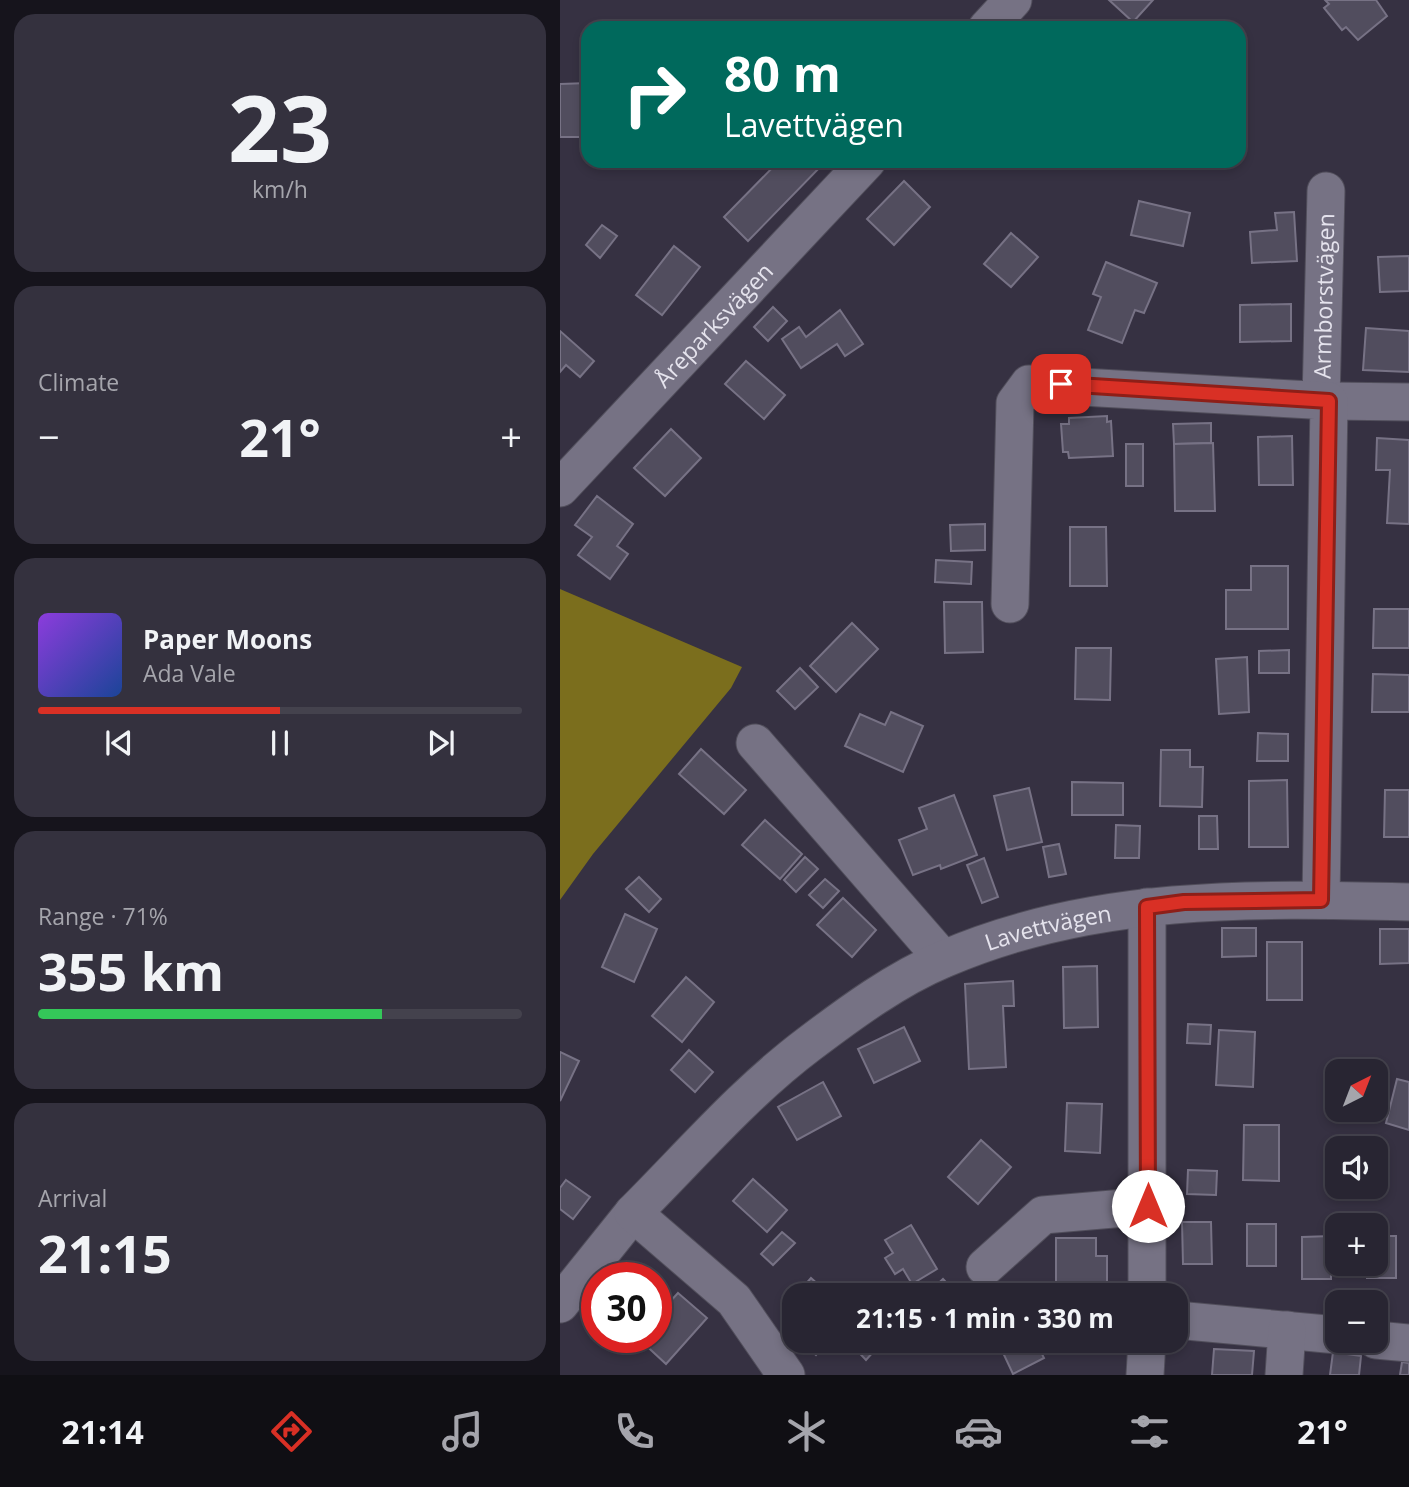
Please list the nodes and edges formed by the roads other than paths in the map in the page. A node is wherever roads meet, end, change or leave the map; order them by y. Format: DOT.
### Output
graph roads {
  1 [pos="1013,0"];
  2 [pos="994,21"];
  3 [pos="860,168"];
  4 [pos="1326,191"];
  5 [pos="1325,401"];
  6 [pos="1409,402"];
  7 [pos="560,488"];
  8 [pos="1010,604"];
  9 [pos="755,743"];
  10 [pos="1321,900"];
  11 [pos="1409,902"];
  12 [pos="1147,907"];
  13 [pos="943,959"];
  14 [pos="1148,1206"];
  15 [pos="633,1213"];
  16 [pos="985,1266"];
  17 [pos="1147,1283"];
  18 [pos="560,1304"];
  19 [pos="1188,1321"];
  20 [pos="1287,1330"];
  21 [pos="1325,1334"];
  22 [pos="1388,1341"];
  23 [pos="1409,1343"];
  24 [pos="1146,1353"];
  25 [pos="786,1375"];
  26 [pos="1145,1375"];
  27 [pos="1284,1375"];
  1 -- 2 [label="street"];
  3 -- 7 [label="street, Åreparksvägen"];
  4 -- 5 [label="street, Armborstvägen"];
  5 -- 6 [label="street, Armborstvägen"];
  5 -- 8 [label="street, Armborstvägen"];
  5 -- 10 [label="street, Armborstvägen"];
  9 -- 13 [label="street"];
  10 -- 11 [label="street, Lavettvägen"];
  10 -- 12 [label="street, Lavettvägen"];
  12 -- 13 [label="street, Lavettvägen"];
  12 -- 14 [label="street"];
  13 -- 15 [label="street, Lavettvägen"];
  14 -- 16 [label="street"];
  14 -- 17 [label="street"];
  15 -- 18 [label="street, Lavettvägen"];
  15 -- 25 [label="street"];
  19 -- 20 [label="street"];
  20 -- 21 [label="street"];
  20 -- 27 [label="street"];
  22 -- 23 [label="street"];
  24 -- 26 [label="street"];
}
